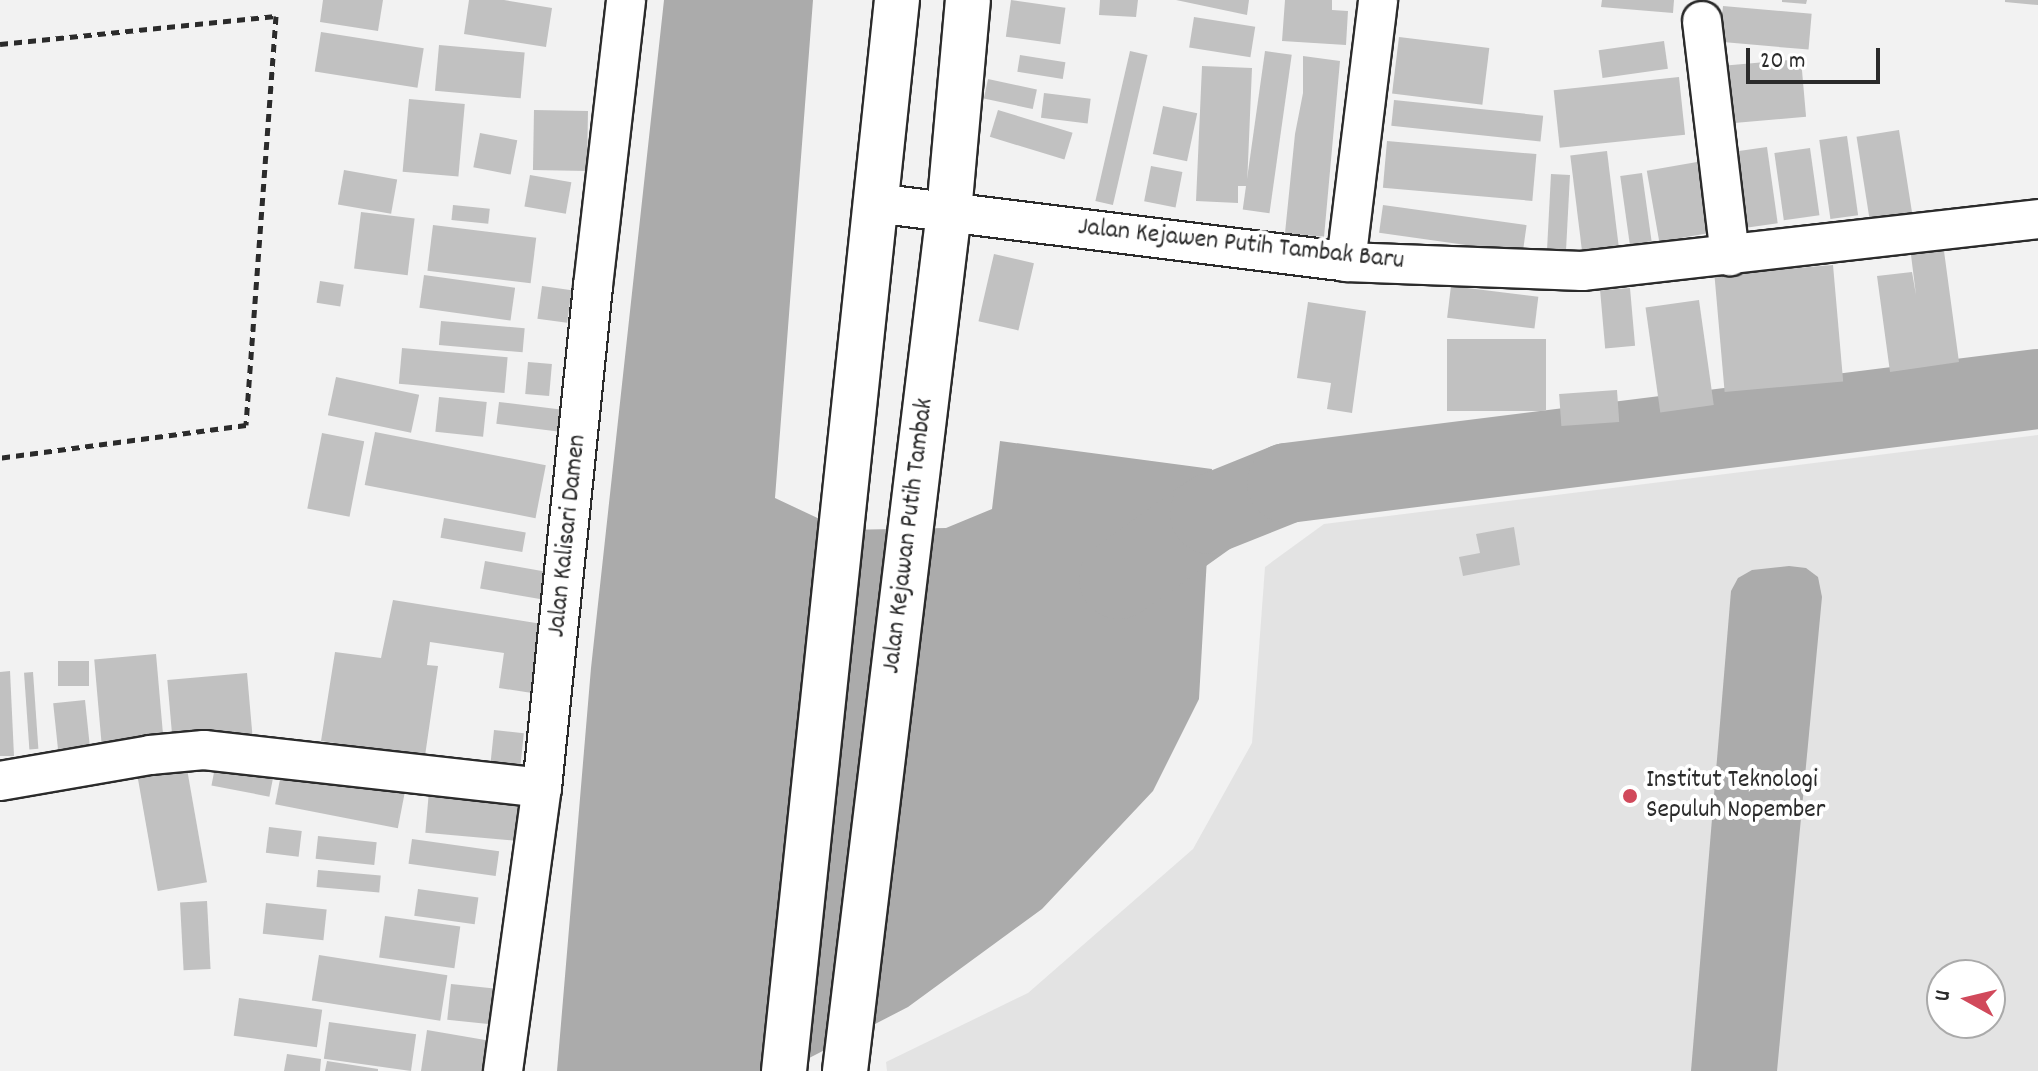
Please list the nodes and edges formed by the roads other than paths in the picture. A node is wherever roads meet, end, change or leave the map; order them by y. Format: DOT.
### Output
graph roads {
  1 [pos="626,0"];
  2 [pos="897,0"];
  3 [pos="968,0"];
  4 [pos="1378,0"];
  5 [pos="1702,21"];
  6 [pos="875,203"];
  7 [pos="949,212"];
  8 [pos="2038,219"];
  9 [pos="1730,256"];
  10 [pos="1346,262"];
  11 [pos="0,781"];
  12 [pos="542,788"];
  13 [pos="503,1071"];
  14 [pos="784,1071"];
  15 [pos="845,1071"];
  1 -- 12 [label="street, Jalan Kalisari Damen"];
  2 -- 6 [label="street"];
  3 -- 7 [label="street, Jalan Kejawan Putih Tambak"];
  4 -- 10 [label="street"];
  5 -- 9 [label="street"];
  6 -- 7 [label="street, Jalan Kejawen Putih Tambak Baru"];
  6 -- 14 [label="street"];
  7 -- 10 [label="street, Jalan Kejawen Putih Tambak Baru"];
  7 -- 15 [label="street, Jalan Kejawan Putih Tambak"];
  8 -- 9 [label="street, Jalan Kejawen Putih Tambak Baru"];
  9 -- 10 [label="street, Jalan Kejawen Putih Tambak Baru"];
  11 -- 12 [label="street"];
  12 -- 13 [label="street, Jalan Kalisari Damen"];
}
